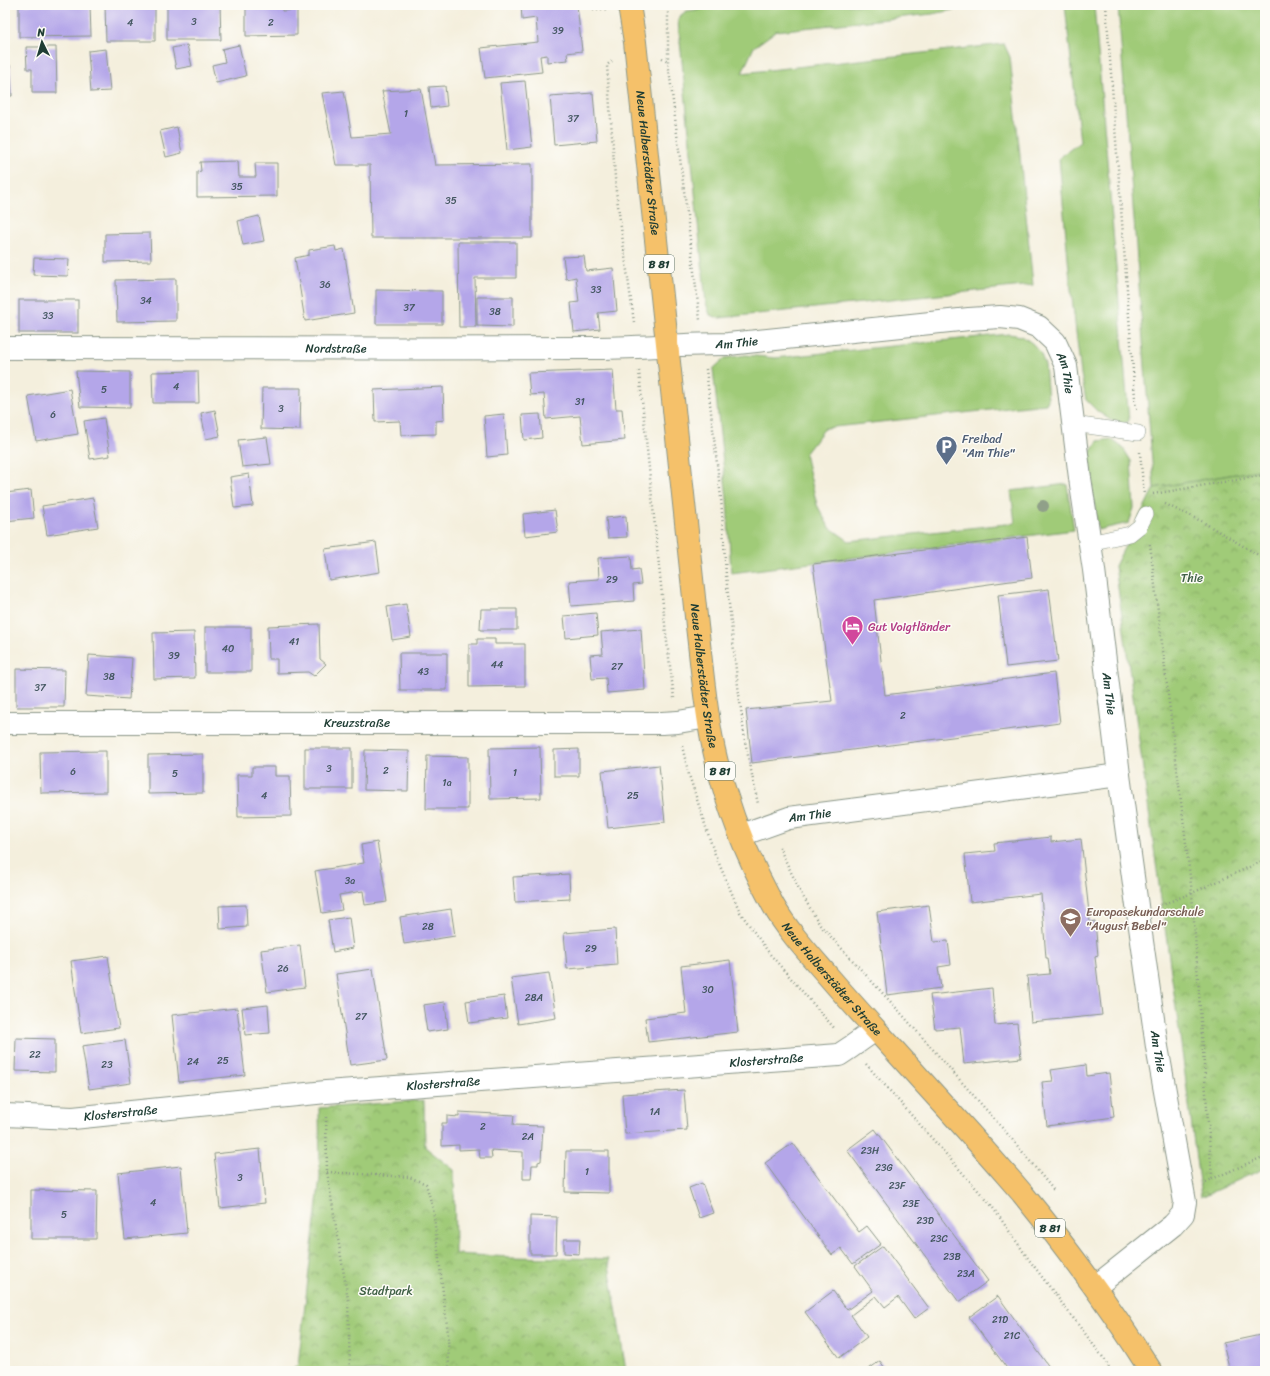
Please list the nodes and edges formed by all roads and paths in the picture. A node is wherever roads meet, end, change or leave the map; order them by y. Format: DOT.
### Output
graph roads {
  1 [pos="629,5"];
  2 [pos="675,5"];
  3 [pos="1106,5"];
  4 [pos="608,64"];
  5 [pos="703,343"];
  6 [pos="668,346"];
  7 [pos="5,348"];
  8 [pos="637,348"];
  9 [pos="1073,424"];
  10 [pos="1138,433"];
  11 [pos="1265,475"];
  12 [pos="1152,494"];
  13 [pos="1158,502"];
  14 [pos="1146,514"];
  15 [pos="1090,544"];
  16 [pos="1265,559"];
  17 [pos="708,717"];
  18 [pos="678,722"];
  19 [pos="5,723"];
  20 [pos="1119,775"];
  21 [pos="768,825"];
  22 [pos="741,835"];
  23 [pos="1265,860"];
  24 [pos="1192,893"];
  25 [pos="1138,913"];
  26 [pos="874,1030"];
  27 [pos="852,1048"];
  28 [pos="326,1092"];
  29 [pos="5,1115"];
  30 [pos="1265,1156"];
  31 [pos="327,1172"];
  32 [pos="1212,1179"];
  33 [pos="1183,1193"];
  34 [pos="1058,1197"];
  35 [pos="1095,1287"];
  36 [pos="350,1371"];
  37 [pos="449,1371"];
  38 [pos="1111,1371"];
  39 [pos="1151,1371"];
  1 -- 6 [label="main road, Neue Halberstädter Straße / B 81"];
  2 -- 5 [label="path"];
  3 -- 10 [label="path"];
  4 -- 8 [label="path"];
  5 -- 6 [label="street, Am Thie"];
  5 -- 9 [label="street, Am Thie"];
  5 -- 21 [label="path"];
  6 -- 8 [label="street, Nordstraße"];
  6 -- 17 [label="main road, Neue Halberstädter Straße / B 81"];
  7 -- 8 [label="street, Nordstraße"];
  8 -- 18 [label="path"];
  9 -- 10 [label="lane"];
  9 -- 15 [label="street, Am Thie"];
  10 -- 14 [label="path"];
  11 -- 12 [label="path"];
  13 -- 16 [label="path"];
  14 -- 15 [label="lane"];
  14 -- 24 [label="path"];
  15 -- 20 [label="street, Am Thie"];
  17 -- 18 [label="street, Kreuzstraße"];
  17 -- 22 [label="main road, Neue Halberstädter Straße / B 81"];
  18 -- 19 [label="street, Kreuzstraße"];
  18 -- 27 [label="path"];
  20 -- 21 [label="street, Am Thie"];
  20 -- 25 [label="street, Am Thie"];
  21 -- 22 [label="street, Am Thie"];
  21 -- 34 [label="path"];
  22 -- 26 [label="main road, Neue Halberstädter Straße / B 81"];
  23 -- 24 [label="path"];
  24 -- 25 [label="path"];
  24 -- 32 [label="path"];
  25 -- 33 [label="street, Am Thie"];
  26 -- 27 [label="street, Klosterstraße"];
  26 -- 35 [label="main road, Neue Halberstädter Straße / B 81"];
  27 -- 28 [label="street, Klosterstraße"];
  27 -- 38 [label="path"];
  28 -- 29 [label="street, Klosterstraße"];
  28 -- 31 [label="path"];
  30 -- 32 [label="path"];
  31 -- 36 [label="path"];
  31 -- 37 [label="path"];
  32 -- 33 [label="path"];
  33 -- 35 [label="street, Am Thie"];
  35 -- 39 [label="main road, Neue Halberstädter Straße / B 81"];
}
